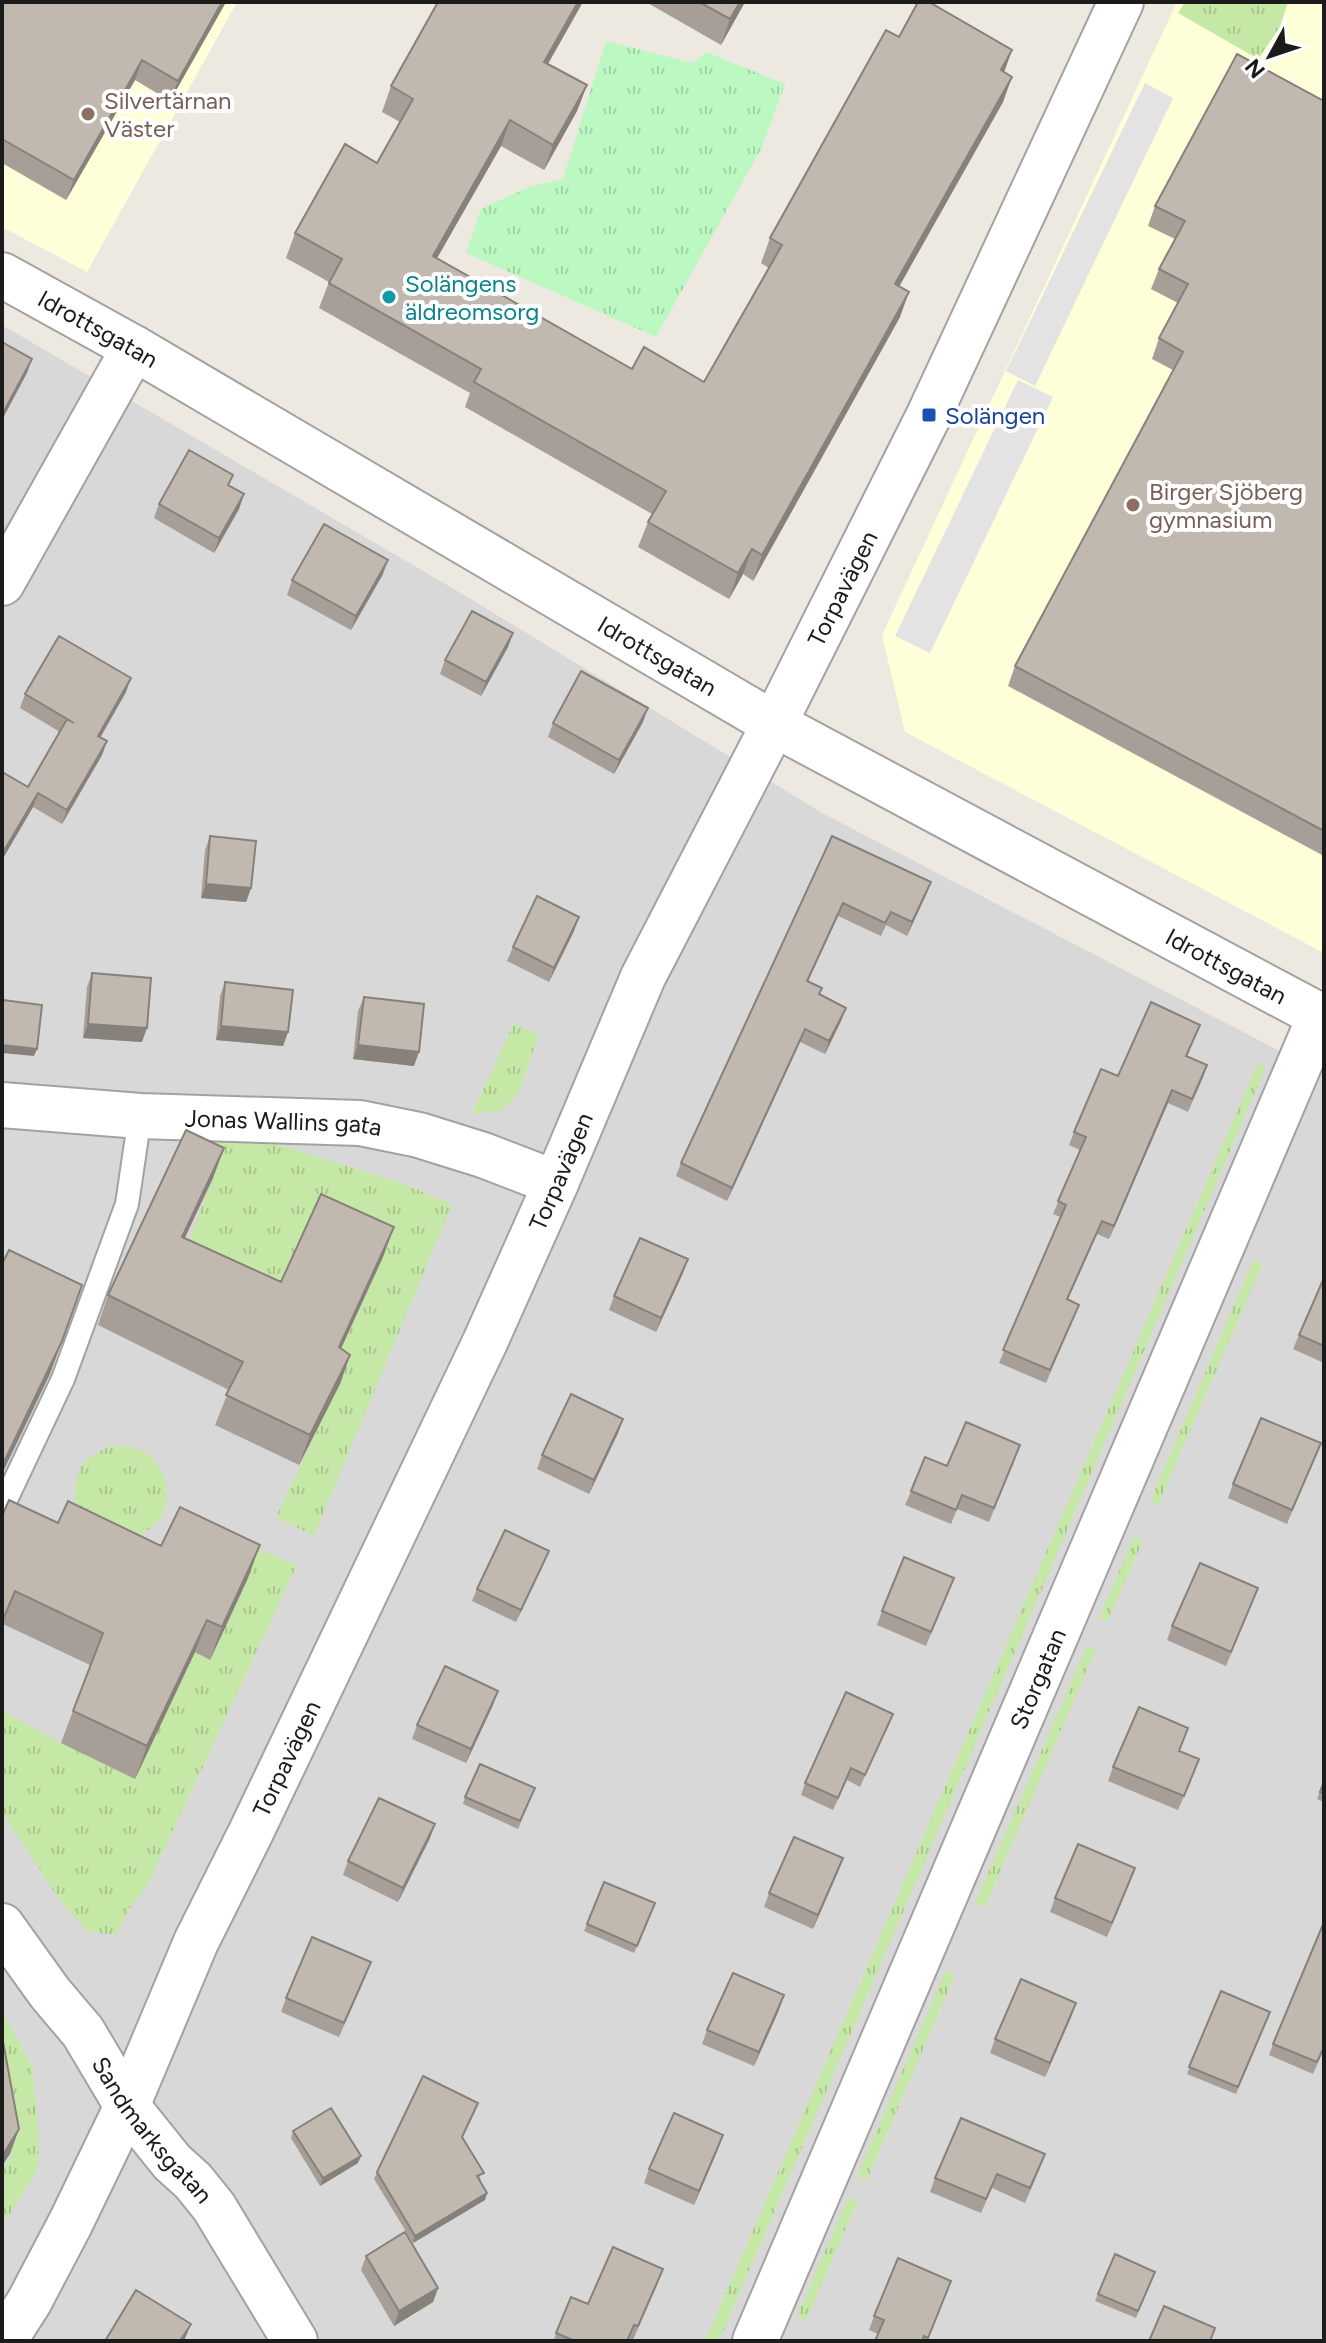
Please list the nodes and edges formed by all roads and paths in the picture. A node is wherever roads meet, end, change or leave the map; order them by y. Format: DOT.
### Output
graph roads {
  1 [pos="1118,3"];
  2 [pos="2,275"];
  3 [pos="134,348"];
  4 [pos="2,583"];
  5 [pos="774,724"];
  6 [pos="1322,1017"];
  7 [pos="2,1105"];
  8 [pos="140,1116"];
  9 [pos="556,1183"];
  10 [pos="2,1508"];
  11 [pos="2,1926"];
  12 [pos="127,2106"];
  13 [pos="4,2341"];
  14 [pos="295,2341"];
  15 [pos="755,2341"];
  1 -- 5 [label="street, Torpavägen"];
  2 -- 3 [label="street, Idrottsgatan"];
  3 -- 4 [label="street"];
  3 -- 5 [label="street, Idrottsgatan"];
  5 -- 6 [label="street, Idrottsgatan"];
  5 -- 9 [label="street, Torpavägen"];
  6 -- 15 [label="street, Storgatan"];
  7 -- 8 [label="street, Jonas Wallins gata"];
  8 -- 9 [label="street, Jonas Wallins gata"];
  8 -- 10 [label="lane"];
  9 -- 12 [label="street, Torpavägen"];
  11 -- 12 [label="street, Sandmarksgatan"];
  12 -- 13 [label="street, Torpavägen"];
  12 -- 14 [label="street, Sandmarksgatan"];
}
